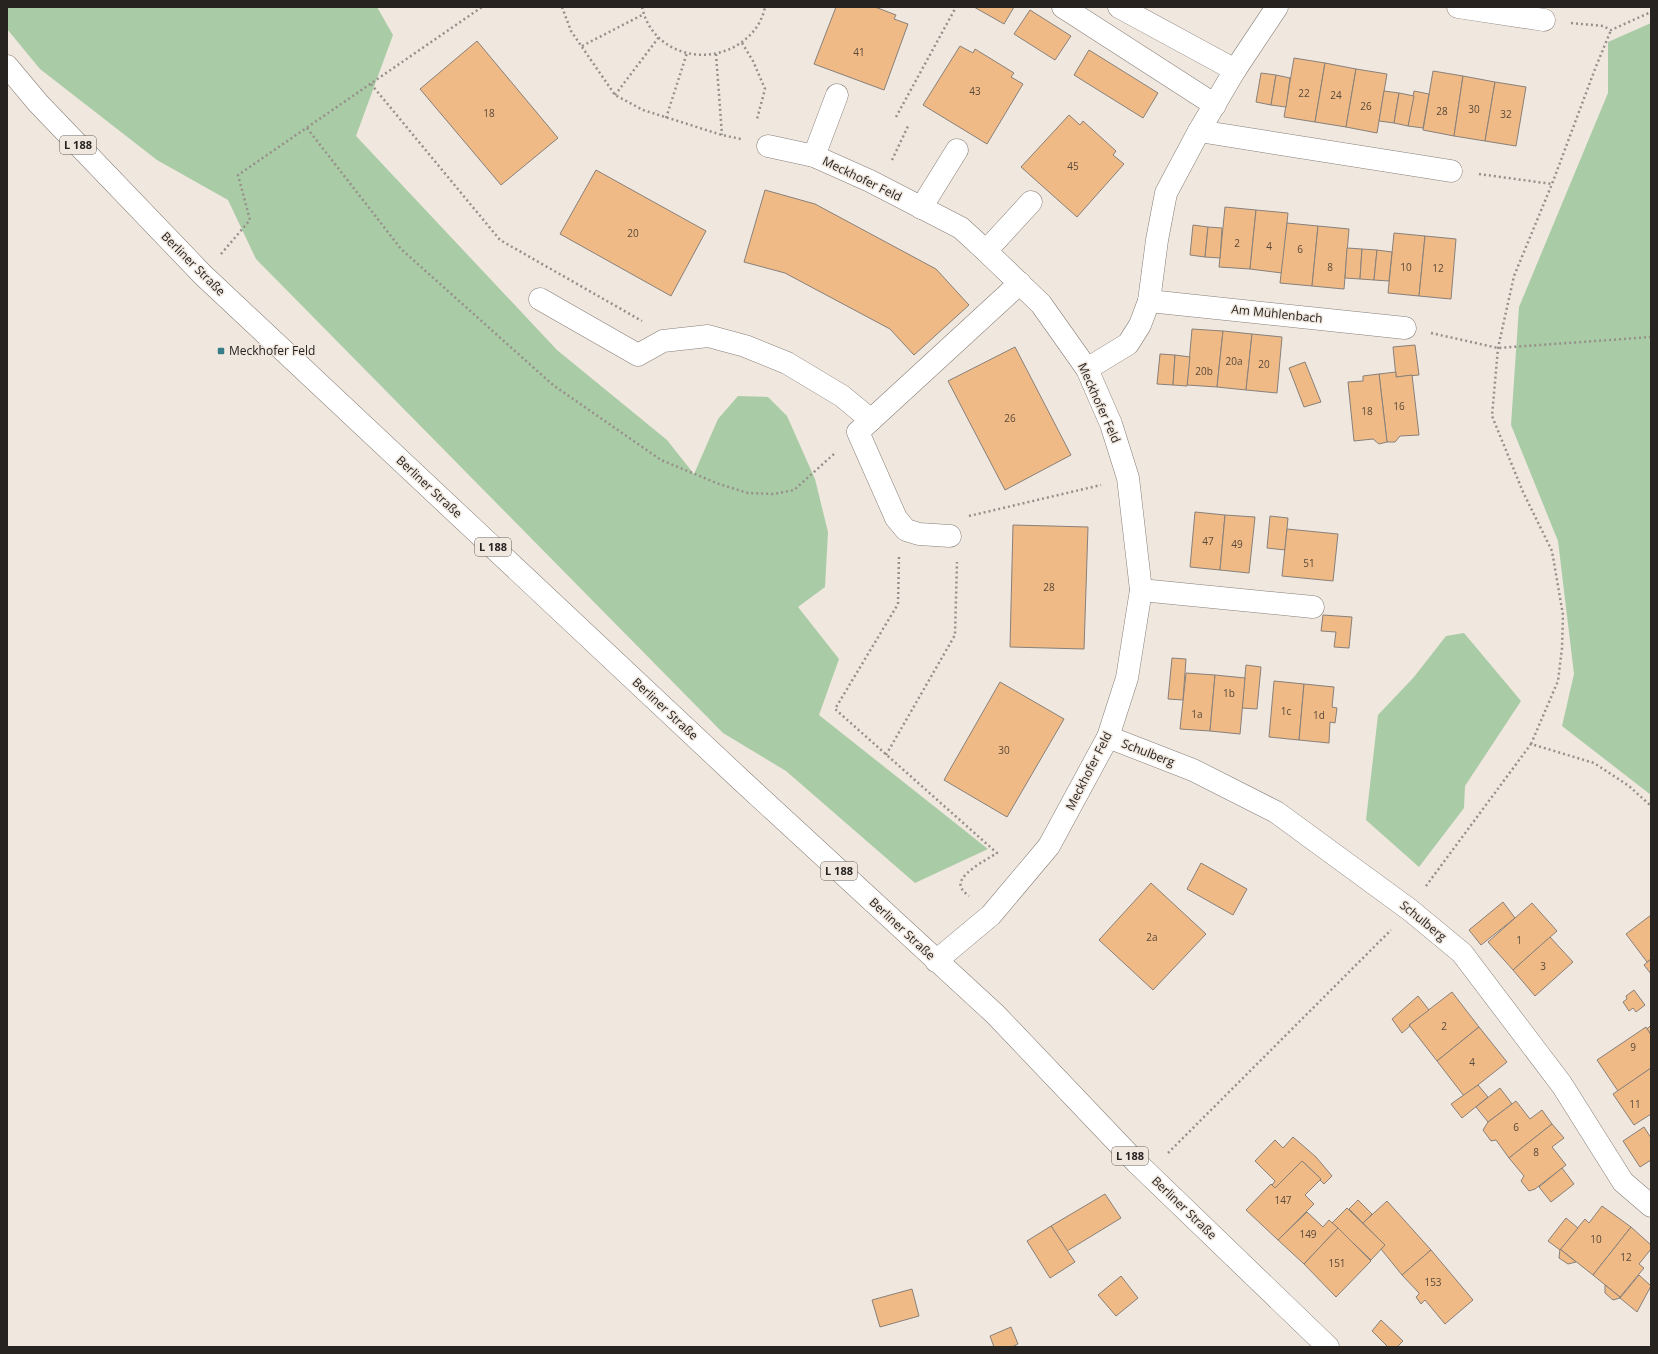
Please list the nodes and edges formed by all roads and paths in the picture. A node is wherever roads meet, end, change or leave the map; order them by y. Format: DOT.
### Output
graph roads {
  1 [pos="482,7"];
  2 [pos="562,7"];
  3 [pos="642,7"];
  4 [pos="765,7"];
  5 [pos="956,7"];
  6 [pos="1063,7"];
  7 [pos="1119,7"];
  8 [pos="1278,7"];
  9 [pos="1458,7"];
  10 [pos="1651,12"];
  11 [pos="644,14"];
  12 [pos="1544,20"];
  13 [pos="1611,30"];
  14 [pos="659,37"];
  15 [pos="742,43"];
  16 [pos="582,46"];
  17 [pos="687,53"];
  18 [pos="716,54"];
  19 [pos="7,66"];
  20 [pos="1235,70"];
  21 [pos="372,84"];
  22 [pos="615,95"];
  23 [pos="837,95"];
  24 [pos="1215,105"];
  25 [pos="896,117"];
  26 [pos="666,118"];
  27 [pos="910,124"];
  28 [pos="307,128"];
  29 [pos="1199,131"];
  30 [pos="722,135"];
  31 [pos="759,143"];
  32 [pos="957,150"];
  33 [pos="814,156"];
  34 [pos="1451,170"];
  35 [pos="1552,184"];
  36 [pos="879,186"];
  37 [pos="1031,202"];
  38 [pos="921,208"];
  39 [pos="986,251"];
  40 [pos="203,275"];
  41 [pos="1020,283"];
  42 [pos="540,300"];
  43 [pos="1149,301"];
  44 [pos="1405,328"];
  45 [pos="1651,337"];
  46 [pos="663,341"];
  47 [pos="1498,348"];
  48 [pos="1087,369"];
  49 [pos="864,426"];
  50 [pos="1128,478"];
  51 [pos="966,516"];
  52 [pos="906,530"];
  53 [pos="950,536"];
  54 [pos="957,557"];
  55 [pos="1141,590"];
  56 [pos="1313,607"];
  57 [pos="1108,737"];
  58 [pos="1531,744"];
  59 [pos="886,755"];
  60 [pos="990,914"];
  61 [pos="936,961"];
  62 [pos="1651,1206"];
  63 [pos="1328,1347"];
  1 -- 21 [label="path"];
  2 -- 16 [label="path"];
  3 -- 11 [label="path"];
  4 -- 15 [label="path"];
  5 -- 25 [label="path"];
  6 -- 24 [label="street"];
  7 -- 20 [label="street"];
  8 -- 20 [label="street"];
  9 -- 12 [label="street"];
  10 -- 13 [label="path"];
  11 -- 14 [label="path"];
  11 -- 16 [label="path"];
  12 -- 13 [label="path"];
  13 -- 35 [label="path"];
  14 -- 17 [label="path"];
  14 -- 22 [label="path"];
  15 -- 18 [label="path"];
  15 -- 31 [label="path"];
  16 -- 22 [label="path"];
  17 -- 18 [label="path"];
  17 -- 26 [label="path"];
  18 -- 30 [label="path"];
  19 -- 40 [label="street, Berliner Straße / L 188"];
  20 -- 24 [label="street"];
  21 -- 28 [label="path"];
  21 -- 46 [label="path"];
  22 -- 26 [label="path"];
  23 -- 33 [label="street"];
  24 -- 29 [label="street"];
  26 -- 30 [label="path"];
  27 -- 36 [label="path"];
  28 -- 40 [label="path"];
  28 -- 49 [label="path"];
  29 -- 34 [label="street"];
  29 -- 43 [label="street"];
  30 -- 31 [label="path"];
  31 -- 33 [label="street, Meckhofer Feld"];
  32 -- 38 [label="street"];
  33 -- 36 [label="street, Meckhofer Feld"];
  34 -- 35 [label="path"];
  35 -- 47 [label="path"];
  36 -- 38 [label="street, Meckhofer Feld"];
  37 -- 39 [label="street"];
  38 -- 39 [label="street, Meckhofer Feld"];
  39 -- 41 [label="street, Meckhofer Feld"];
  40 -- 61 [label="street, Berliner Straße / L 188"];
  41 -- 48 [label="street, Meckhofer Feld"];
  41 -- 49 [label="street"];
  42 -- 46 [label="street"];
  43 -- 44 [label="street, Am Mühlenbach"];
  43 -- 48 [label="street"];
  44 -- 47 [label="path"];
  45 -- 47 [label="path"];
  46 -- 49 [label="street"];
  47 -- 58 [label="path"];
  48 -- 50 [label="street, Meckhofer Feld"];
  49 -- 52 [label="street"];
  50 -- 51 [label="path"];
  50 -- 55 [label="street, Meckhofer Feld"];
  52 -- 53 [label="street"];
  52 -- 59 [label="path"];
  54 -- 59 [label="path"];
  55 -- 56 [label="street"];
  55 -- 57 [label="street, Meckhofer Feld"];
  57 -- 60 [label="street, Meckhofer Feld"];
  57 -- 62 [label="street, Schulberg"];
  59 -- 60 [label="path"];
  60 -- 61 [label="street, Meckhofer Feld"];
  61 -- 63 [label="street, Berliner Straße / L 188"];
}
